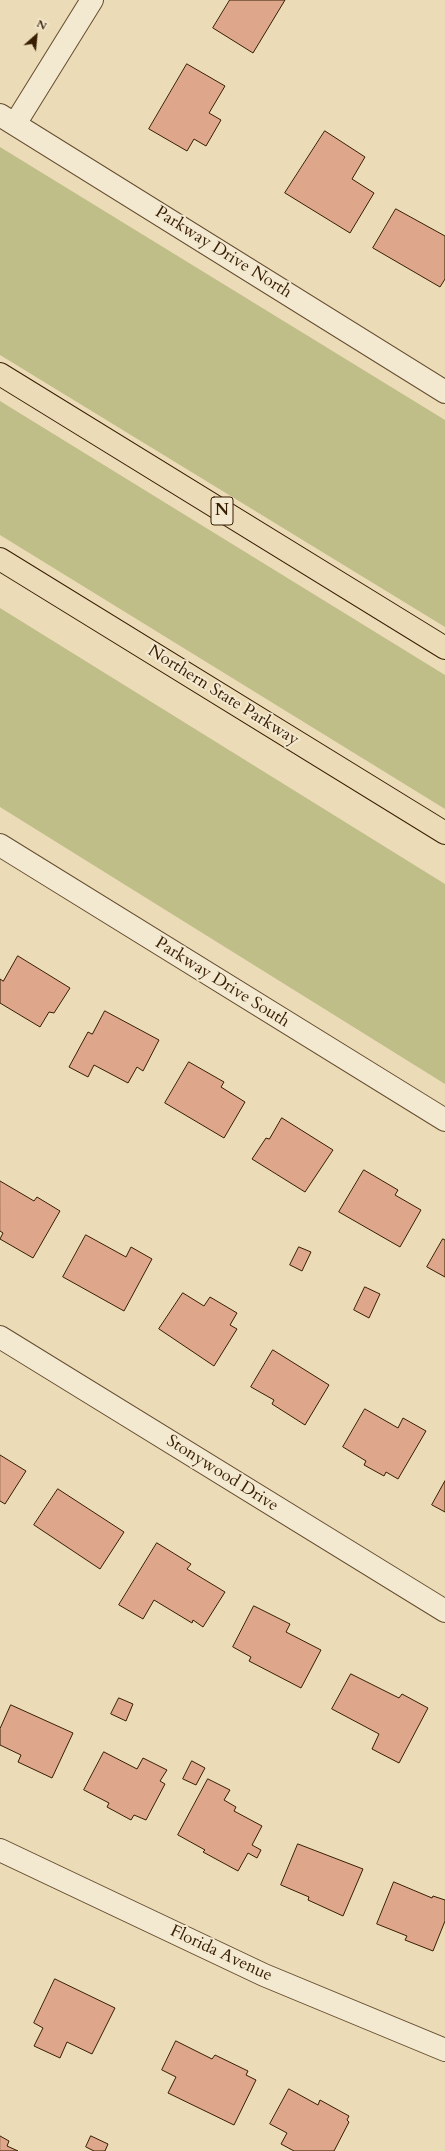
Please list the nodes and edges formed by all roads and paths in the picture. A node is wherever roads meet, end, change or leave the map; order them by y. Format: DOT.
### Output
graph roads {
  1 [pos="92,0"];
  2 [pos="7,119"];
  3 [pos="0,374"];
  4 [pos="445,392"];
  5 [pos="0,559"];
  6 [pos="445,648"];
  7 [pos="309,749"];
  8 [pos="445,833"];
  9 [pos="0,845"];
  10 [pos="445,848"];
  11 [pos="445,1120"];
  12 [pos="0,1337"];
  13 [pos="445,1611"];
  14 [pos="0,1850"];
  15 [pos="445,2050"];
  1 -- 2 [label="street"];
  2 -- 4 [label="street, Parkway Drive North"];
  3 -- 6 [label="highway, N"];
  5 -- 7 [label="highway, Northern State Parkway"];
  7 -- 8 [label="highway, Northern State Parkway"];
  7 -- 10 [label="highway"];
  9 -- 11 [label="street, Parkway Drive South"];
  12 -- 13 [label="street, Stonywood Drive"];
  14 -- 15 [label="street, Florida Avenue"];
}
